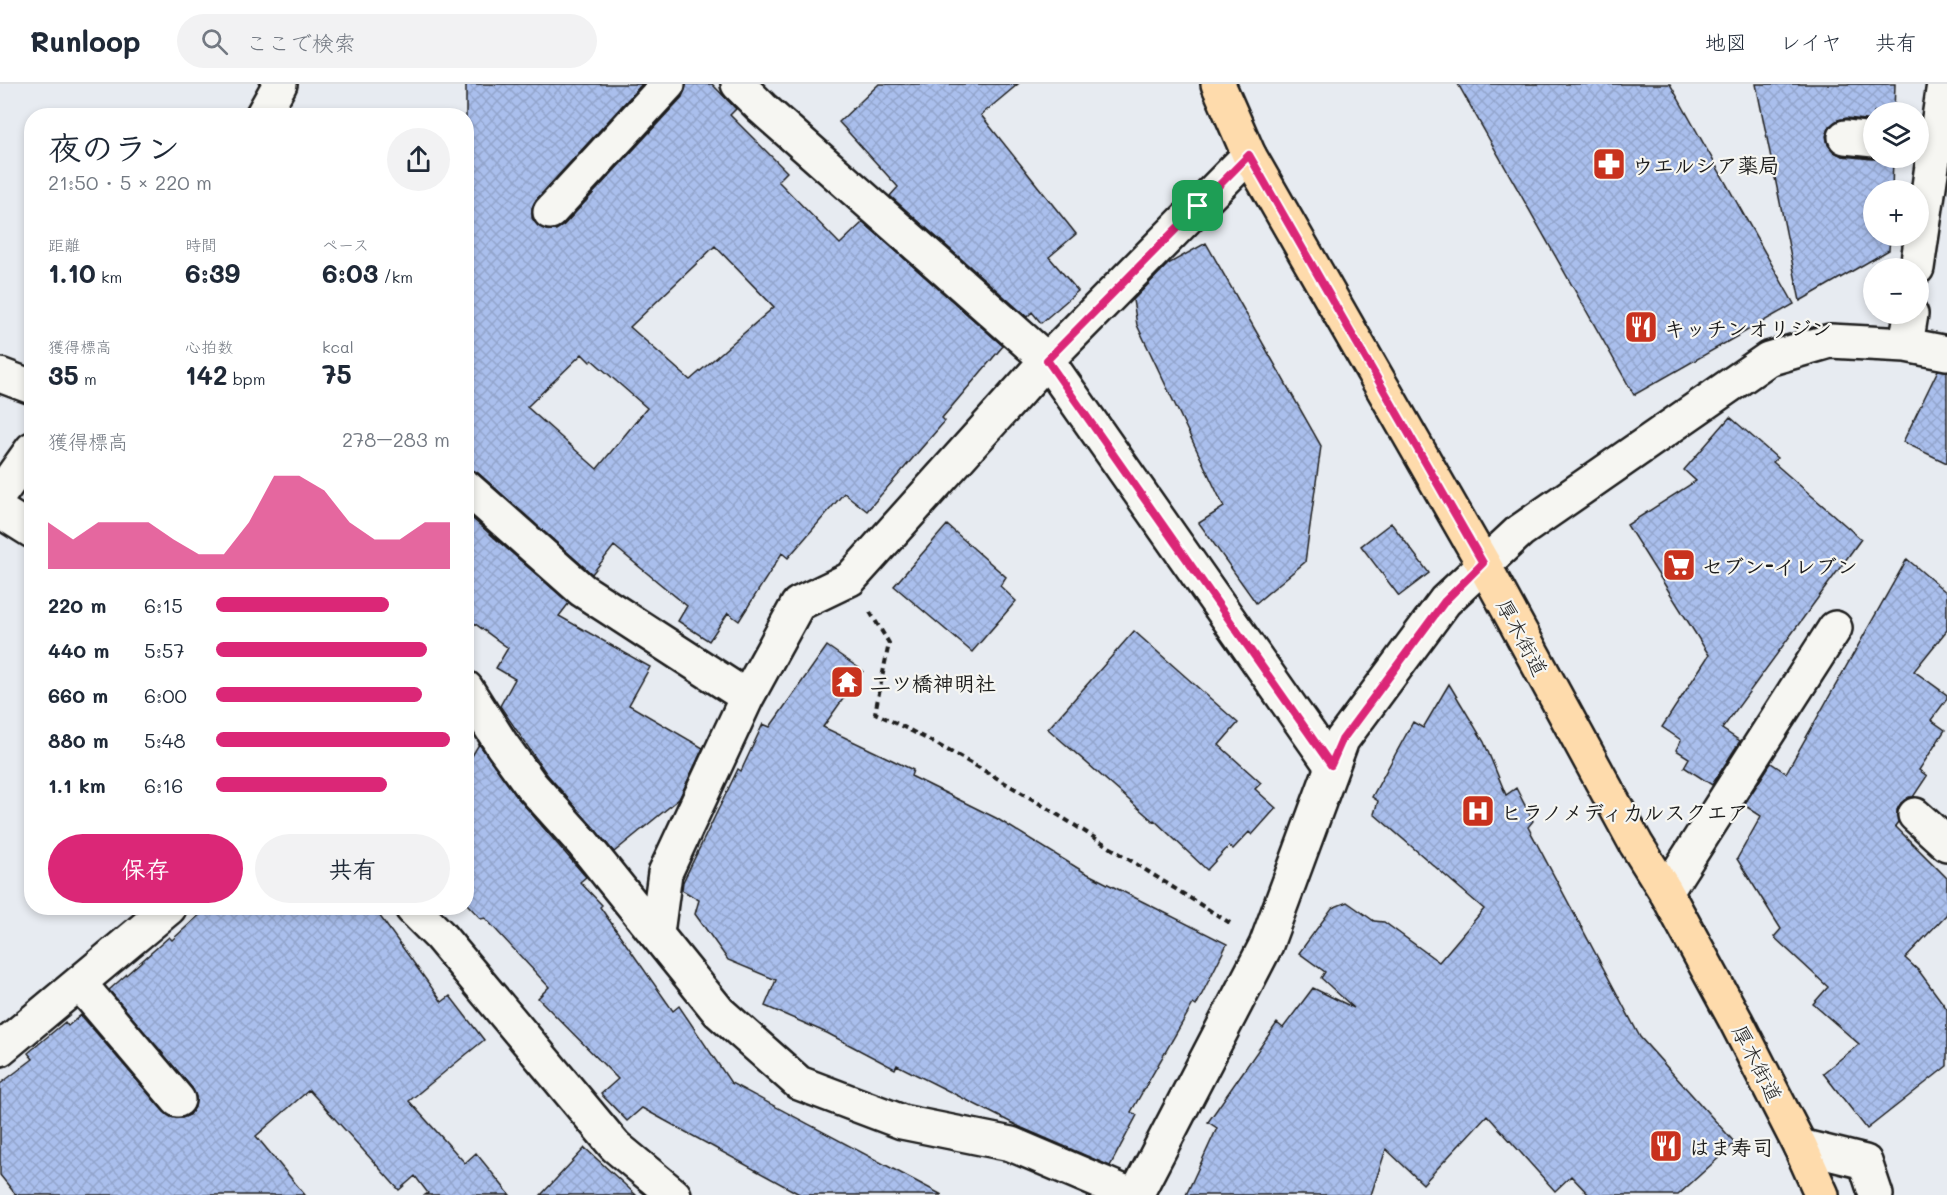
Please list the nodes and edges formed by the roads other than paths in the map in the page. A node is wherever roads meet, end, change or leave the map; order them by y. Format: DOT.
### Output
graph roads {
  1 [pos="280,84"];
  2 [pos="668,84"];
  3 [pos="738,84"];
  4 [pos="1218,84"];
  5 [pos="1944,84"];
  6 [pos="266,108"];
  7 [pos="1929,138"];
  8 [pos="1249,155"];
  9 [pos="1925,168"];
  10 [pos="550,212"];
  11 [pos="1918,258"];
  12 [pos="1908,329"];
  13 [pos="1947,353"];
  14 [pos="1047,360"];
  15 [pos="0,375"];
  16 [pos="24,384"];
  17 [pos="24,461"];
  18 [pos="0,494"];
  19 [pos="474,494"];
  20 [pos="0,511"];
  21 [pos="24,526"];
  22 [pos="1483,563"];
  23 [pos="1835,628"];
  24 [pos="747,697"];
  25 [pos="474,701"];
  26 [pos="1331,765"];
  27 [pos="1915,816"];
  28 [pos="1947,844"];
  29 [pos="1666,892"];
  30 [pos="161,915"];
  31 [pos="419,915"];
  32 [pos="657,933"];
  33 [pos="79,983"];
  34 [pos="0,1049"];
  35 [pos="177,1100"];
  36 [pos="1800,1146"];
  37 [pos="674,1195"];
  38 [pos="1131,1195"];
  39 [pos="1136,1195"];
  40 [pos="1822,1195"];
  41 [pos="1876,1195"];
  1 -- 6 [label="street"];
  2 -- 10 [label="street"];
  3 -- 14 [label="street"];
  4 -- 8 [label="main road, 厚木街道"];
  5 -- 7 [label="street"];
  8 -- 14 [label="street"];
  8 -- 22 [label="main road, 厚木街道"];
  9 -- 11 [label="street"];
  12 -- 13 [label="street"];
  12 -- 22 [label="street"];
  14 -- 24 [label="street"];
  14 -- 26 [label="street"];
  15 -- 16 [label="street"];
  17 -- 18 [label="street"];
  19 -- 24 [label="street"];
  20 -- 21 [label="street"];
  22 -- 26 [label="street"];
  22 -- 29 [label="main road, 厚木街道"];
  23 -- 29 [label="street"];
  24 -- 32 [label="street"];
  25 -- 32 [label="street"];
  26 -- 39 [label="street"];
  27 -- 28 [label="street"];
  29 -- 36 [label="main road, 厚木街道"];
  30 -- 33 [label="street"];
  31 -- 37 [label="street"];
  32 -- 38 [label="street"];
  33 -- 34 [label="street"];
  33 -- 35 [label="street"];
  36 -- 40 [label="main road, 厚木街道"];
  36 -- 41 [label="street"];
}
